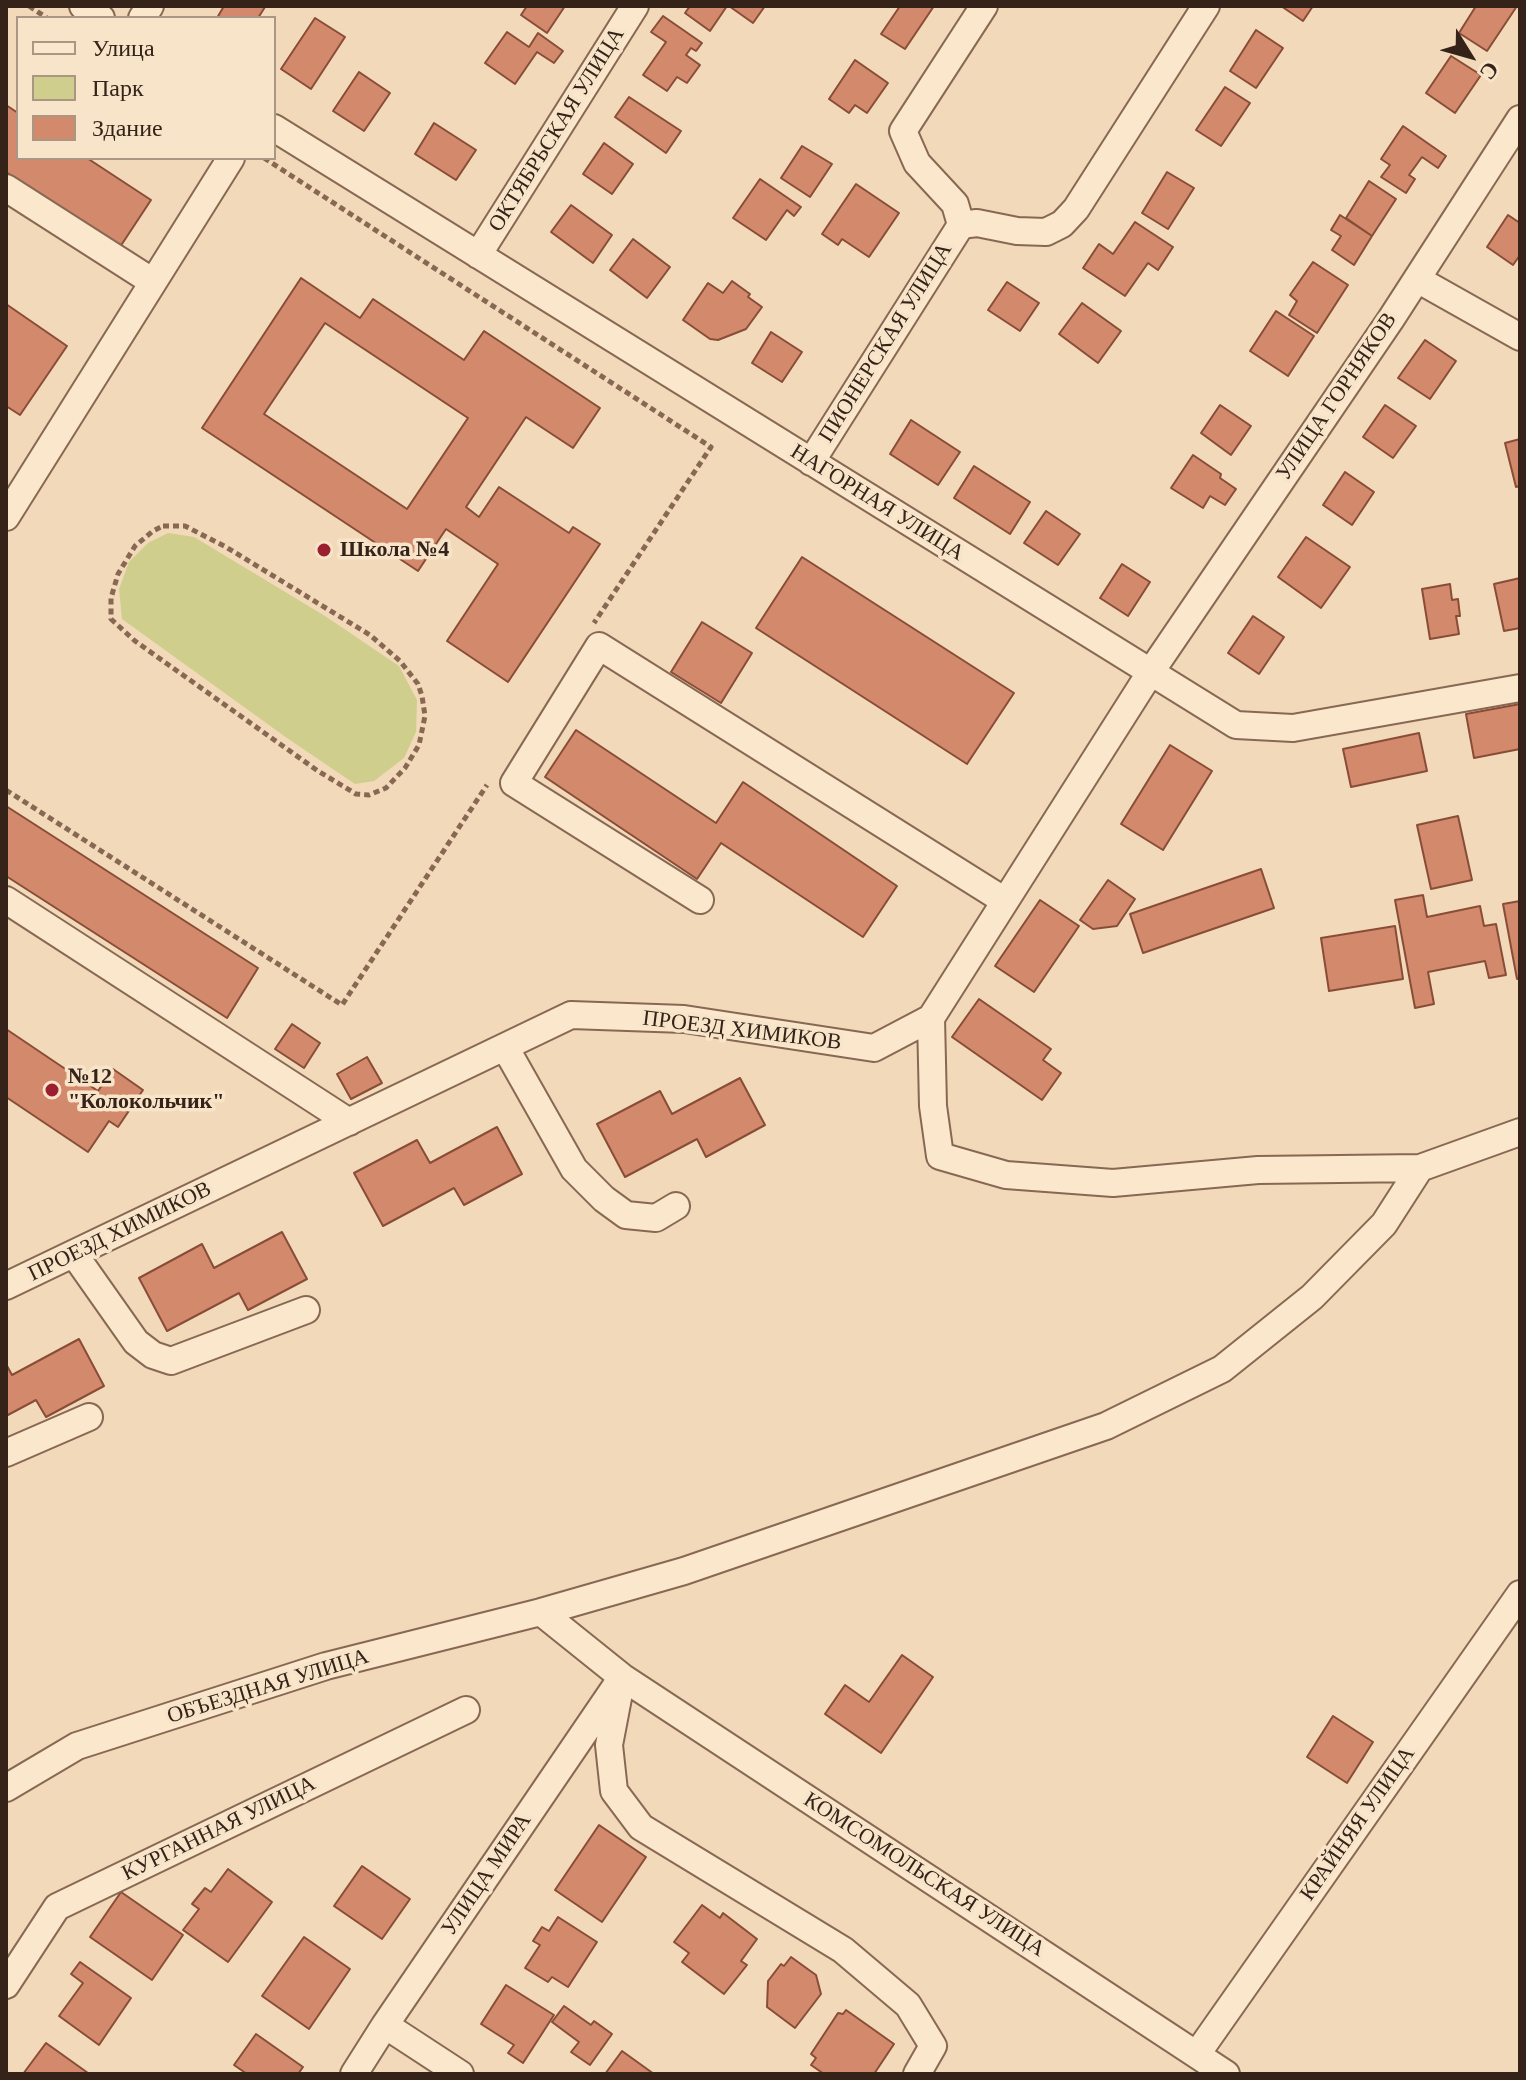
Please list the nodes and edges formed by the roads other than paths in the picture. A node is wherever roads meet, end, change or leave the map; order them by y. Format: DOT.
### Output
graph roads {
  1 [pos="635,6"];
  2 [pos="984,6"];
  3 [pos="1206,6"];
  4 [pos="1520,119"];
  5 [pos="276,129"];
  6 [pos="230,160"];
  7 [pos="6,188"];
  8 [pos="961,225"];
  9 [pos="478,255"];
  10 [pos="1417,279"];
  11 [pos="153,282"];
  12 [pos="1520,337"];
  13 [pos="811,462"];
  14 [pos="6,517"];
  15 [pos="1150,673"];
  16 [pos="1520,688"];
  17 [pos="6,900"];
  18 [pos="700,900"];
  19 [pos="1005,901"];
  20 [pos="931,1018"];
  21 [pos="505,1047"];
  22 [pos="349,1122"];
  23 [pos="1520,1132"];
  24 [pos="1420,1168"];
  25 [pos="676,1206"];
  26 [pos="74,1254"];
  27 [pos="6,1286"];
  28 [pos="306,1310"];
  29 [pos="89,1417"];
  30 [pos="6,1453"];
  31 [pos="1520,1594"];
  32 [pos="541,1612"];
  33 [pos="622,1677"];
  34 [pos="466,1710"];
  35 [pos="6,1788"];
  36 [pos="6,1985"];
  37 [pos="385,2025"];
  38 [pos="1212,2067"];
  39 [pos="354,2074"];
  40 [pos="460,2074"];
  41 [pos="917,2074"];
  1 -- 9 [label="street, ОКТЯБРЬСКАЯ УЛИЦА"];
  2 -- 8 [label="street, ПИОНЕРСКАЯ УЛИЦА"];
  3 -- 8 [label="street, ПИОНЕРСКАЯ УЛИЦА"];
  4 -- 10 [label="street, УЛИЦА ГОРНЯКОВ"];
  5 -- 9 [label="street, НАГОРНАЯ УЛИЦА"];
  6 -- 11 [label="street"];
  7 -- 11 [label="street"];
  8 -- 13 [label="street, ПИОНЕРСКАЯ УЛИЦА"];
  9 -- 13 [label="street, НАГОРНАЯ УЛИЦА"];
  10 -- 12 [label="street"];
  10 -- 15 [label="street, УЛИЦА ГОРНЯКОВ"];
  11 -- 14 [label="street"];
  13 -- 15 [label="street, НАГОРНАЯ УЛИЦА"];
  15 -- 16 [label="street, НАГОРНАЯ УЛИЦА"];
  15 -- 19 [label="street, ПРОЕЗД ХИМИКОВ"];
  17 -- 22 [label="street"];
  18 -- 19 [label="street"];
  19 -- 20 [label="street, ПРОЕЗД ХИМИКОВ"];
  20 -- 21 [label="street, ПРОЕЗД ХИМИКОВ"];
  20 -- 24 [label="street"];
  21 -- 22 [label="street, ПРОЕЗД ХИМИКОВ"];
  21 -- 25 [label="street"];
  22 -- 26 [label="street, ПРОЕЗД ХИМИКОВ"];
  23 -- 24 [label="street"];
  24 -- 32 [label="street, ОБЪЕЗДНАЯ УЛИЦА"];
  26 -- 27 [label="street, ПРОЕЗД ХИМИКОВ"];
  26 -- 28 [label="street"];
  29 -- 30 [label="street"];
  31 -- 38 [label="street, КРАЙНЯЯ УЛИЦА"];
  32 -- 33 [label="street, КОМСОМОЛЬСКАЯ УЛИЦА"];
  32 -- 35 [label="street, ОБЪЕЗДНАЯ УЛИЦА"];
  33 -- 37 [label="street, УЛИЦА МИРА"];
  33 -- 38 [label="street, КОМСОМОЛЬСКАЯ УЛИЦА"];
  33 -- 41 [label="street"];
  34 -- 36 [label="street, КУРГАННАЯ УЛИЦА"];
  37 -- 39 [label="street, УЛИЦА МИРА"];
  37 -- 40 [label="street"];
}
